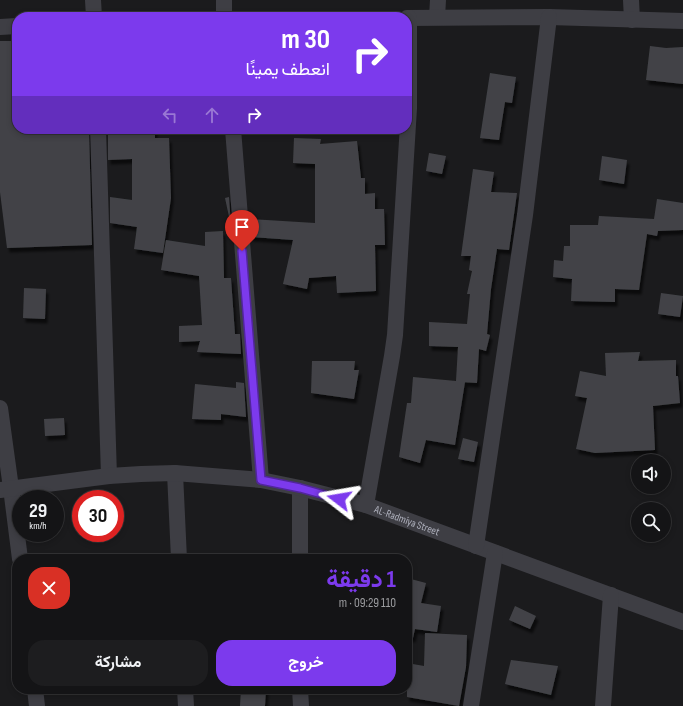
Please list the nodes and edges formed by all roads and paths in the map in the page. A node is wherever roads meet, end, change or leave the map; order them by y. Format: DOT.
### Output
graph roads {
  1 [pos="93,0"];
  2 [pos="224,0"];
  3 [pos="438,0"];
  4 [pos="631,0"];
  5 [pos="94,12"];
  6 [pos="224,12"];
  7 [pos="437,17"];
  8 [pos="549,17"];
  9 [pos="412,18"];
  10 [pos="632,20"];
  11 [pos="683,21"];
  12 [pos="12,26"];
  13 [pos="0,27"];
  14 [pos="98,134"];
  15 [pos="233,134"];
  16 [pos="407,134"];
  17 [pos="0,408"];
  18 [pos="175,473"];
  19 [pos="109,476"];
  20 [pos="261,480"];
  21 [pos="300,488"];
  22 [pos="6,489"];
  23 [pos="366,505"];
  24 [pos="476,546"];
  25 [pos="495,553"];
  26 [pos="19,554"];
  27 [pos="179,554"];
  28 [pos="300,554"];
  29 [pos="611,595"];
  30 [pos="683,622"];
  31 [pos="36,694"];
  32 [pos="185,694"];
  33 [pos="300,694"];
  34 [pos="38,706"];
  35 [pos="186,706"];
  36 [pos="301,706"];
  37 [pos="471,706"];
  38 [pos="603,706"];
  1 -- 5 [label="street"];
  2 -- 6 [label="street"];
  3 -- 7 [label="street"];
  4 -- 10 [label="street"];
  7 -- 8 [label="street"];
  7 -- 9 [label="street"];
  8 -- 10 [label="street"];
  8 -- 24 [label="street"];
  10 -- 11 [label="street"];
  12 -- 13 [label="street"];
  14 -- 19 [label="street"];
  15 -- 20 [label="street"];
  16 -- 23 [label="street"];
  17 -- 22 [label="street"];
  18 -- 19 [label="street, AL-Radmiya Street"];
  18 -- 20 [label="street, AL-Radmiya Street"];
  18 -- 27 [label="street"];
  19 -- 22 [label="street, AL-Radmiya Street"];
  20 -- 21 [label="street, AL-Radmiya Street"];
  21 -- 23 [label="street, AL-Radmiya Street"];
  21 -- 28 [label="street"];
  22 -- 26 [label="street"];
  23 -- 24 [label="street, AL-Radmiya Street"];
  24 -- 25 [label="street, AL-Radmiya Street"];
  25 -- 29 [label="street, AL-Radmiya Street"];
  25 -- 37 [label="street"];
  29 -- 30 [label="street, AL-Radmiya Street"];
  29 -- 38 [label="street"];
  31 -- 34 [label="street"];
  32 -- 35 [label="street"];
  33 -- 36 [label="street"];
}
